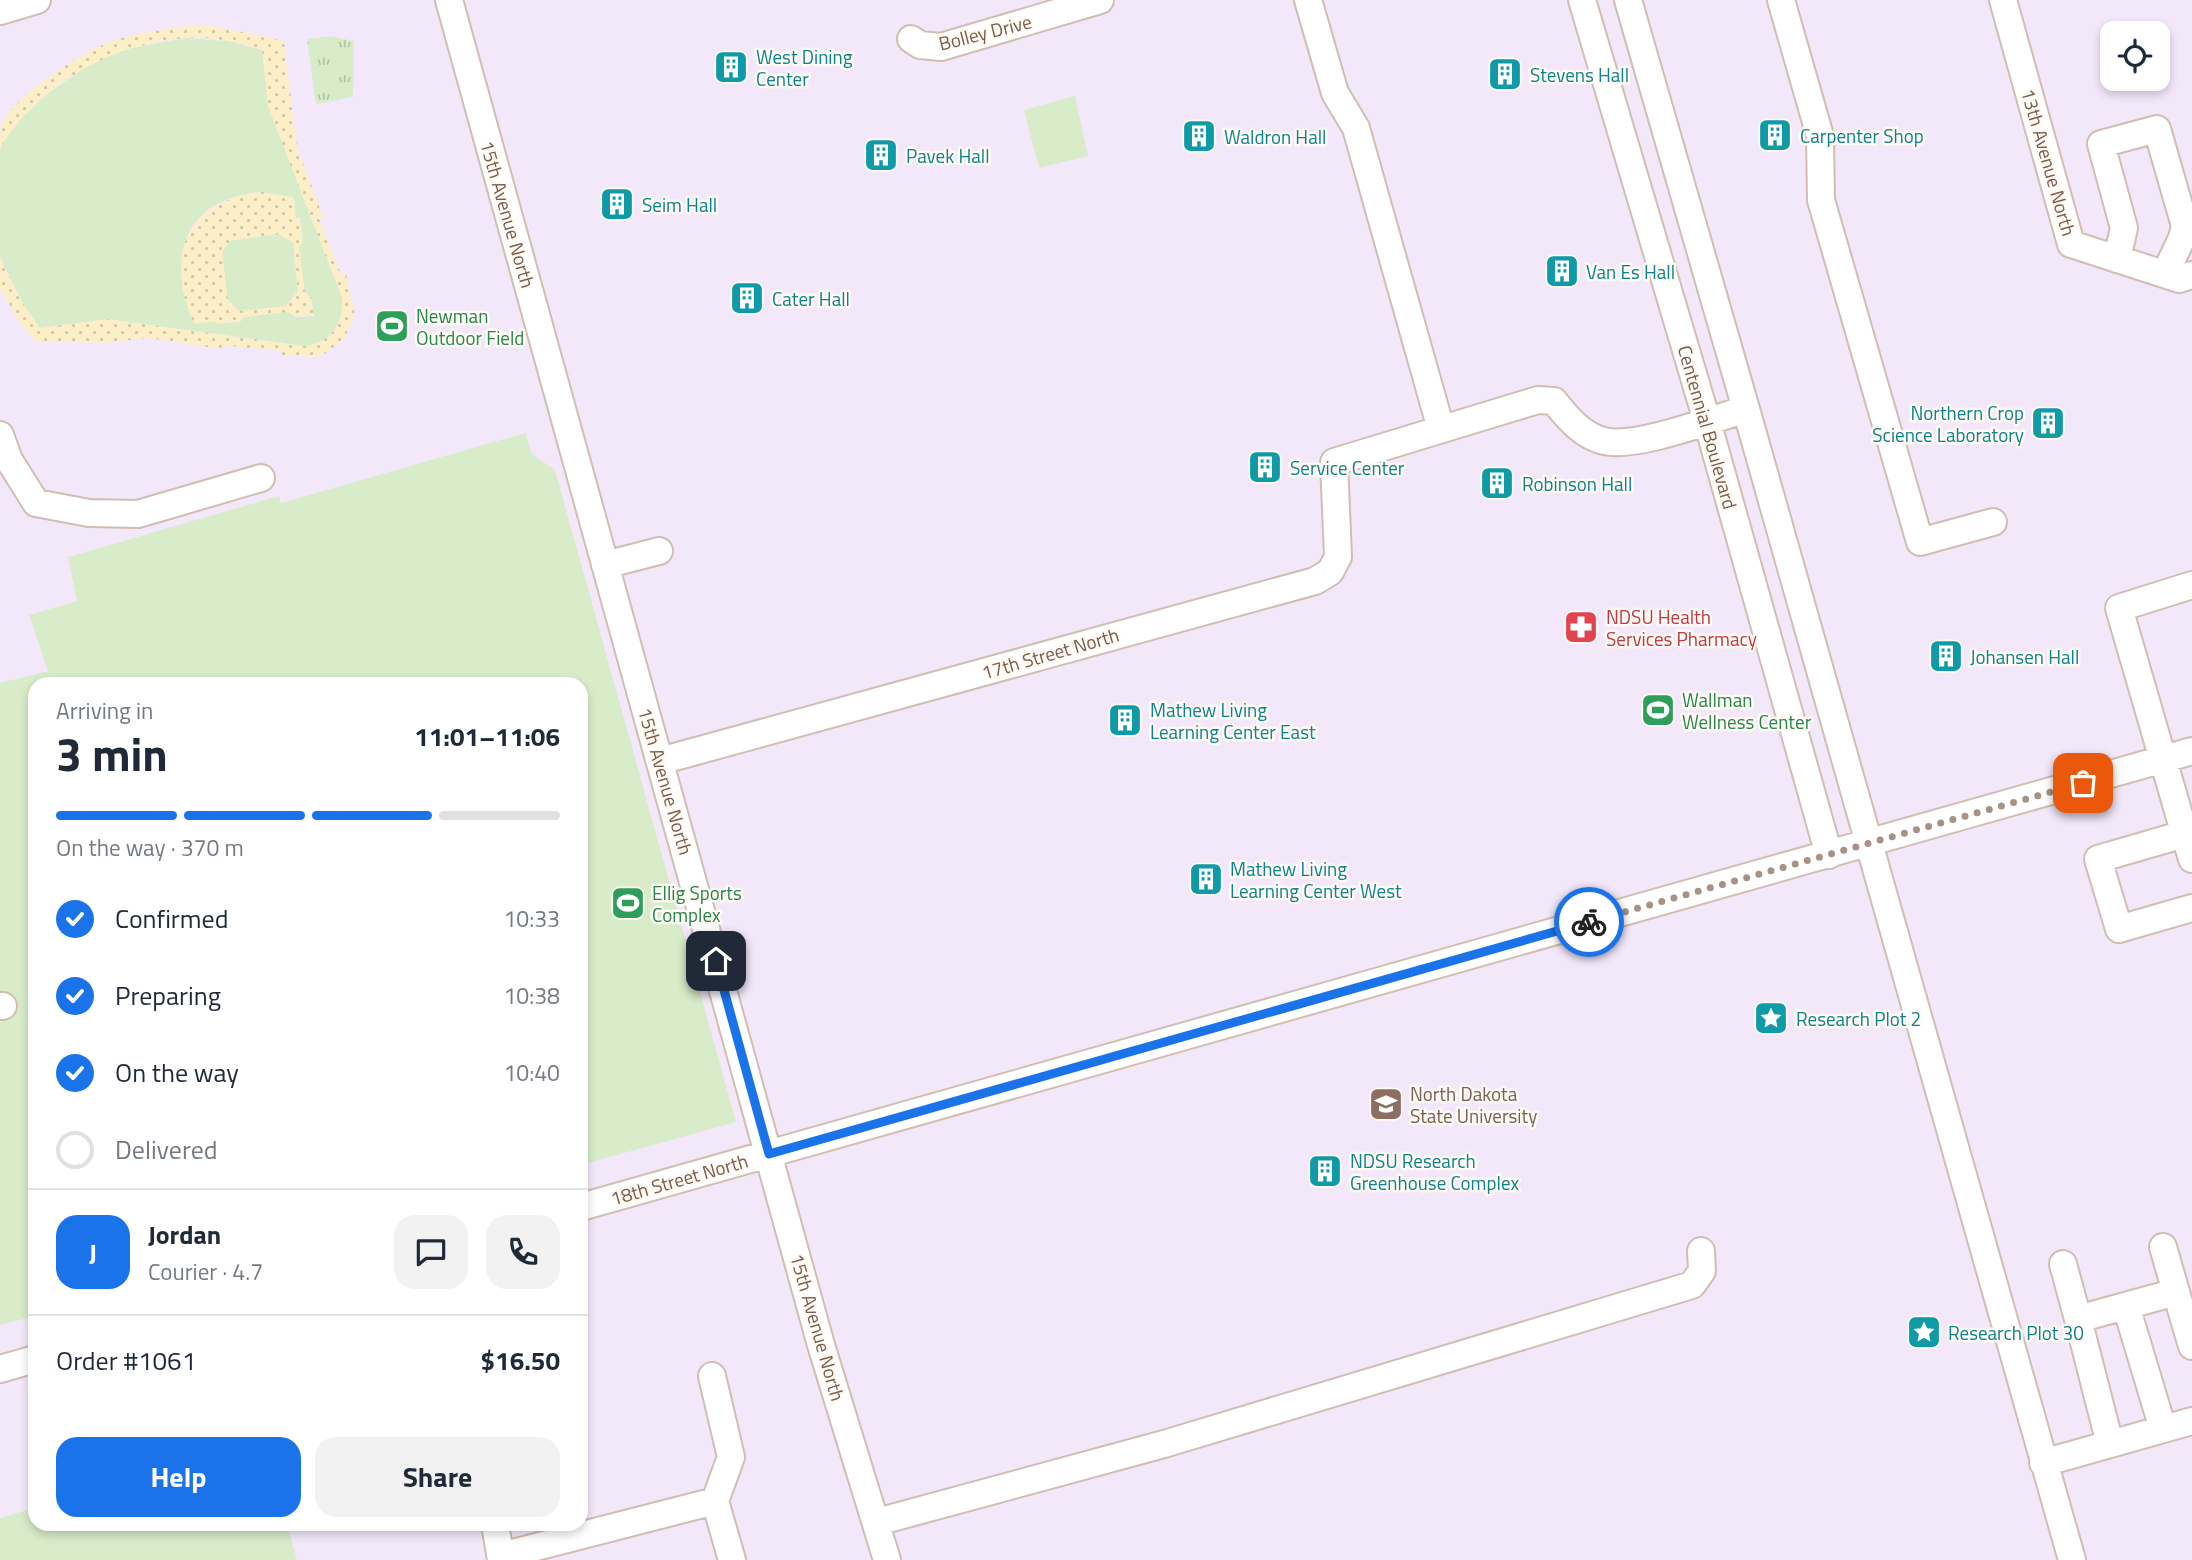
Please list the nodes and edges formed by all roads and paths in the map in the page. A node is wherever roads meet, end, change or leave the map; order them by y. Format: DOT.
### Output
graph roads {
  1 [pos="37,0"];
  2 [pos="449,0"];
  3 [pos="1100,0"];
  4 [pos="1308,0"];
  5 [pos="1582,0"];
  6 [pos="1628,0"];
  7 [pos="1782,0"];
  8 [pos="2003,0"];
  9 [pos="0,11"];
  10 [pos="911,39"];
  11 [pos="2117,258"];
  12 [pos="2165,274"];
  13 [pos="2192,275"];
  14 [pos="1746,409"];
  15 [pos="1707,421"];
  16 [pos="1441,429"];
  17 [pos="0,435"];
  18 [pos="261,478"];
  19 [pos="1993,522"];
  20 [pos="659,551"];
  21 [pos="605,565"];
  22 [pos="2192,585"];
  23 [pos="2192,751"];
  24 [pos="2163,760"];
  25 [pos="660,761"];
  26 [pos="1870,843"];
  27 [pos="2189,844"];
  28 [pos="1829,855"];
  29 [pos="2192,908"];
  30 [pos="769,1154"];
  31 [pos="588,1205"];
  32 [pos="2163,1247"];
  33 [pos="1701,1251"];
  34 [pos="2063,1264"];
  35 [pos="2176,1292"];
  36 [pos="2126,1306"];
  37 [pos="2078,1319"];
  38 [pos="2192,1346"];
  39 [pos="28,1361"];
  40 [pos="0,1369"];
  41 [pos="712,1376"];
  42 [pos="2192,1421"];
  43 [pos="2163,1429"];
  44 [pos="2110,1444"];
  45 [pos="2043,1463"];
  46 [pos="715,1501"];
  47 [pos="877,1522"];
  48 [pos="496,1531"];
  49 [pos="501,1558"];
  50 [pos="732,1560"];
  51 [pos="887,1560"];
  52 [pos="2072,1560"];
  1 -- 9 [label="street"];
  2 -- 21 [label="street, 15th Avenue North"];
  3 -- 10 [label="street, Bolley Drive"];
  4 -- 16 [label="street"];
  5 -- 15 [label="street, Centennial Boulevard"];
  6 -- 14 [label="street"];
  7 -- 19 [label="street"];
  8 -- 11 [label="street, 13th Avenue North"];
  11 -- 12 [label="street, 13th Avenue North"];
  11 -- 12 [label="street"];
  12 -- 13 [label="street, 13th Avenue North"];
  14 -- 15 [label="street"];
  14 -- 26 [label="street"];
  15 -- 16 [label="street"];
  15 -- 28 [label="street, Centennial Boulevard"];
  16 -- 25 [label="street, 17th Street North"];
  17 -- 18 [label="street"];
  20 -- 21 [label="street"];
  21 -- 25 [label="street, 15th Avenue North"];
  22 -- 24 [label="street"];
  23 -- 24 [label="street, 18th Street North"];
  24 -- 26 [label="street, 18th Street North"];
  24 -- 27 [label="street"];
  25 -- 30 [label="street, 15th Avenue North"];
  26 -- 28 [label="street, 18th Street North"];
  26 -- 45 [label="street"];
  27 -- 29 [label="street"];
  28 -- 30 [label="street, 18th Street North"];
  30 -- 31 [label="street, 18th Street North"];
  30 -- 47 [label="street, 15th Avenue North"];
  32 -- 35 [label="street"];
  33 -- 47 [label="street"];
  34 -- 37 [label="street"];
  35 -- 36 [label="street"];
  35 -- 38 [label="street"];
  36 -- 37 [label="street"];
  36 -- 43 [label="street"];
  37 -- 44 [label="street"];
  39 -- 40 [label="street"];
  41 -- 46 [label="street"];
  42 -- 43 [label="street"];
  43 -- 44 [label="street"];
  44 -- 45 [label="street"];
  45 -- 52 [label="street"];
  46 -- 49 [label="street"];
  46 -- 50 [label="street"];
  47 -- 51 [label="street, 15th Avenue North"];
  48 -- 49 [label="street"];
}
